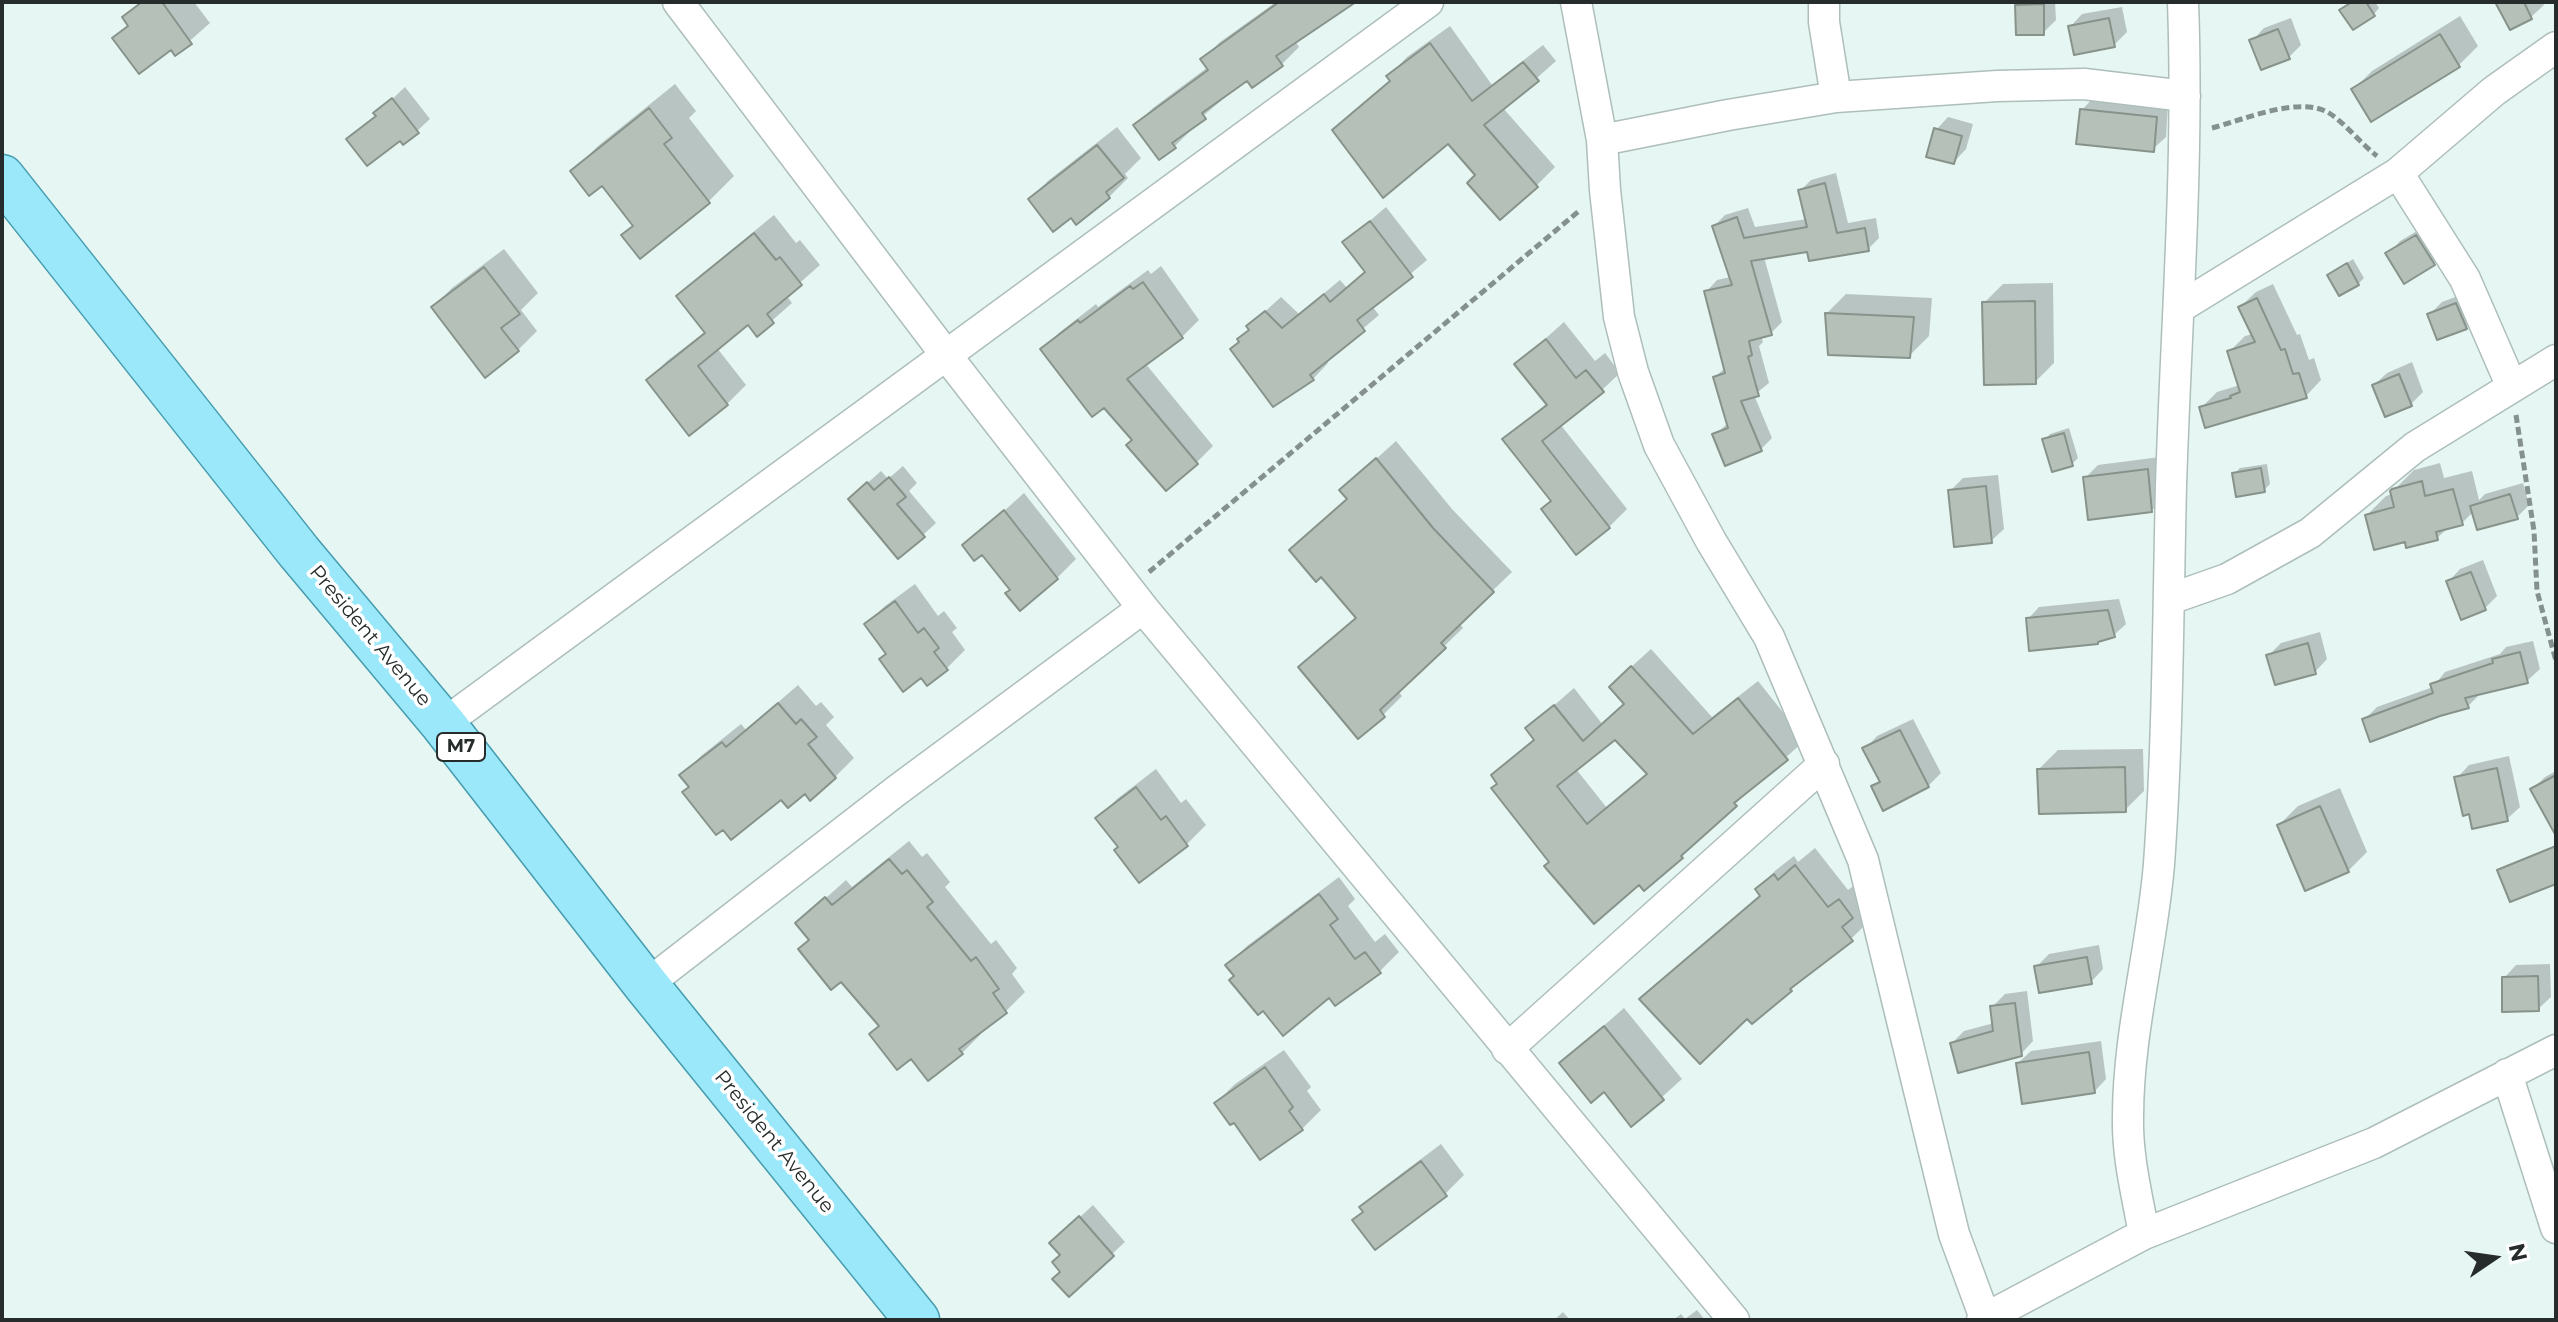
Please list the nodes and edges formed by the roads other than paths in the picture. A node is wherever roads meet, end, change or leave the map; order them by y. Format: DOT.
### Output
graph roads {
  1 [pos="678,2"];
  2 [pos="1428,2"];
  3 [pos="1576,2"];
  4 [pos="1824,2"];
  5 [pos="2183,2"];
  6 [pos="2556,47"];
  7 [pos="2185,96"];
  8 [pos="1836,97"];
  9 [pos="1602,140"];
  10 [pos="2398,173"];
  11 [pos="2,177"];
  12 [pos="2179,308"];
  13 [pos="946,355"];
  14 [pos="2556,360"];
  15 [pos="2512,387"];
  16 [pos="1136,598"];
  17 [pos="2170,599"];
  18 [pos="443,724"];
  19 [pos="1824,764"];
  20 [pos="646,985"];
  21 [pos="1507,1049"];
  22 [pos="2556,1050"];
  23 [pos="2507,1074"];
  24 [pos="2556,1228"];
  25 [pos="2144,1234"];
  26 [pos="1983,1319"];
  27 [pos="917,1320"];
  28 [pos="1734,1320"];
  1 -- 13 [label="street"];
  2 -- 13 [label="street"];
  3 -- 9 [label="street"];
  4 -- 8 [label="street"];
  5 -- 7 [label="street"];
  6 -- 10 [label="street"];
  7 -- 8 [label="street"];
  7 -- 12 [label="street"];
  8 -- 9 [label="street"];
  9 -- 19 [label="street"];
  10 -- 12 [label="street"];
  10 -- 15 [label="street"];
  11 -- 18 [label="main road, President Avenue / M7"];
  12 -- 17 [label="street"];
  13 -- 16 [label="street"];
  13 -- 18 [label="street"];
  14 -- 15 [label="street"];
  15 -- 17 [label="street"];
  16 -- 20 [label="street"];
  16 -- 21 [label="street"];
  17 -- 25 [label="street"];
  18 -- 20 [label="main road, President Avenue / M7"];
  19 -- 21 [label="street"];
  19 -- 26 [label="street"];
  20 -- 27 [label="main road, President Avenue / M7"];
  21 -- 28 [label="street"];
  22 -- 23 [label="street"];
  23 -- 24 [label="street"];
  23 -- 25 [label="street"];
  25 -- 26 [label="street"];
}
